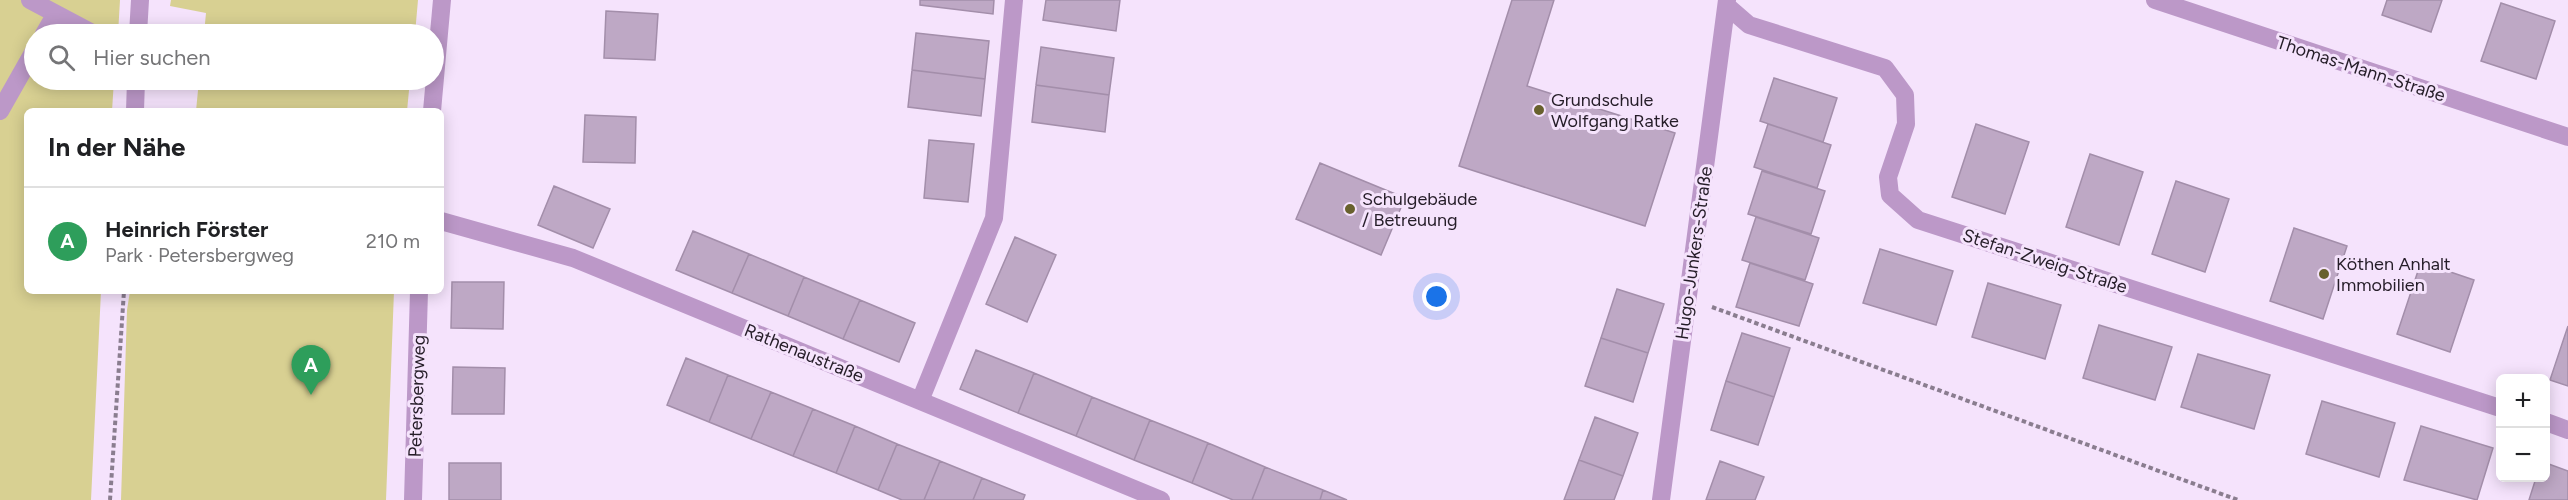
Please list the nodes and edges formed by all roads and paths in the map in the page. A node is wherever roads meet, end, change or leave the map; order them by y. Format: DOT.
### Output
graph roads {
  1 [pos="30,0"];
  2 [pos="141,0"];
  3 [pos="442,0"];
  4 [pos="1014,0"];
  5 [pos="2155,0"];
  6 [pos="1730,2"];
  7 [pos="55,15"];
  8 [pos="50,24"];
  9 [pos="73,24"];
  10 [pos="139,24"];
  11 [pos="440,24"];
  12 [pos="24,69"];
  13 [pos="136,90"];
  14 [pos="434,90"];
  15 [pos="135,108"];
  16 [pos="432,108"];
  17 [pos="0,111"];
  18 [pos="2568,137"];
  19 [pos="444,222"];
  20 [pos="124,294"];
  21 [pos="419,294"];
  22 [pos="1688,298"];
  23 [pos="920,400"];
  24 [pos="2496,407"];
  25 [pos="2550,423"];
  26 [pos="2568,430"];
  27 [pos="110,500"];
  28 [pos="413,500"];
  29 [pos="1161,500"];
  30 [pos="1661,500"];
  31 [pos="2238,500"];
  1 -- 7 [label="street"];
  2 -- 10 [label="street"];
  3 -- 11 [label="street"];
  4 -- 23 [label="street"];
  5 -- 18 [label="street, Thomas-Mann-Straße"];
  6 -- 22 [label="street, Hugo-Junkers-Straße"];
  6 -- 24 [label="street, Stefan-Zweig-Straße"];
  7 -- 8 [label="street"];
  7 -- 9 [label="street"];
  12 -- 17 [label="street"];
  13 -- 15 [label="street"];
  14 -- 16 [label="street"];
  19 -- 23 [label="street, Rathenaustraße"];
  20 -- 27 [label="path"];
  21 -- 28 [label="street, Petersbergweg"];
  22 -- 30 [label="street, Hugo-Junkers-Straße"];
  22 -- 31 [label="path"];
  23 -- 29 [label="street, Rathenaustraße"];
  25 -- 26 [label="street"];
}
